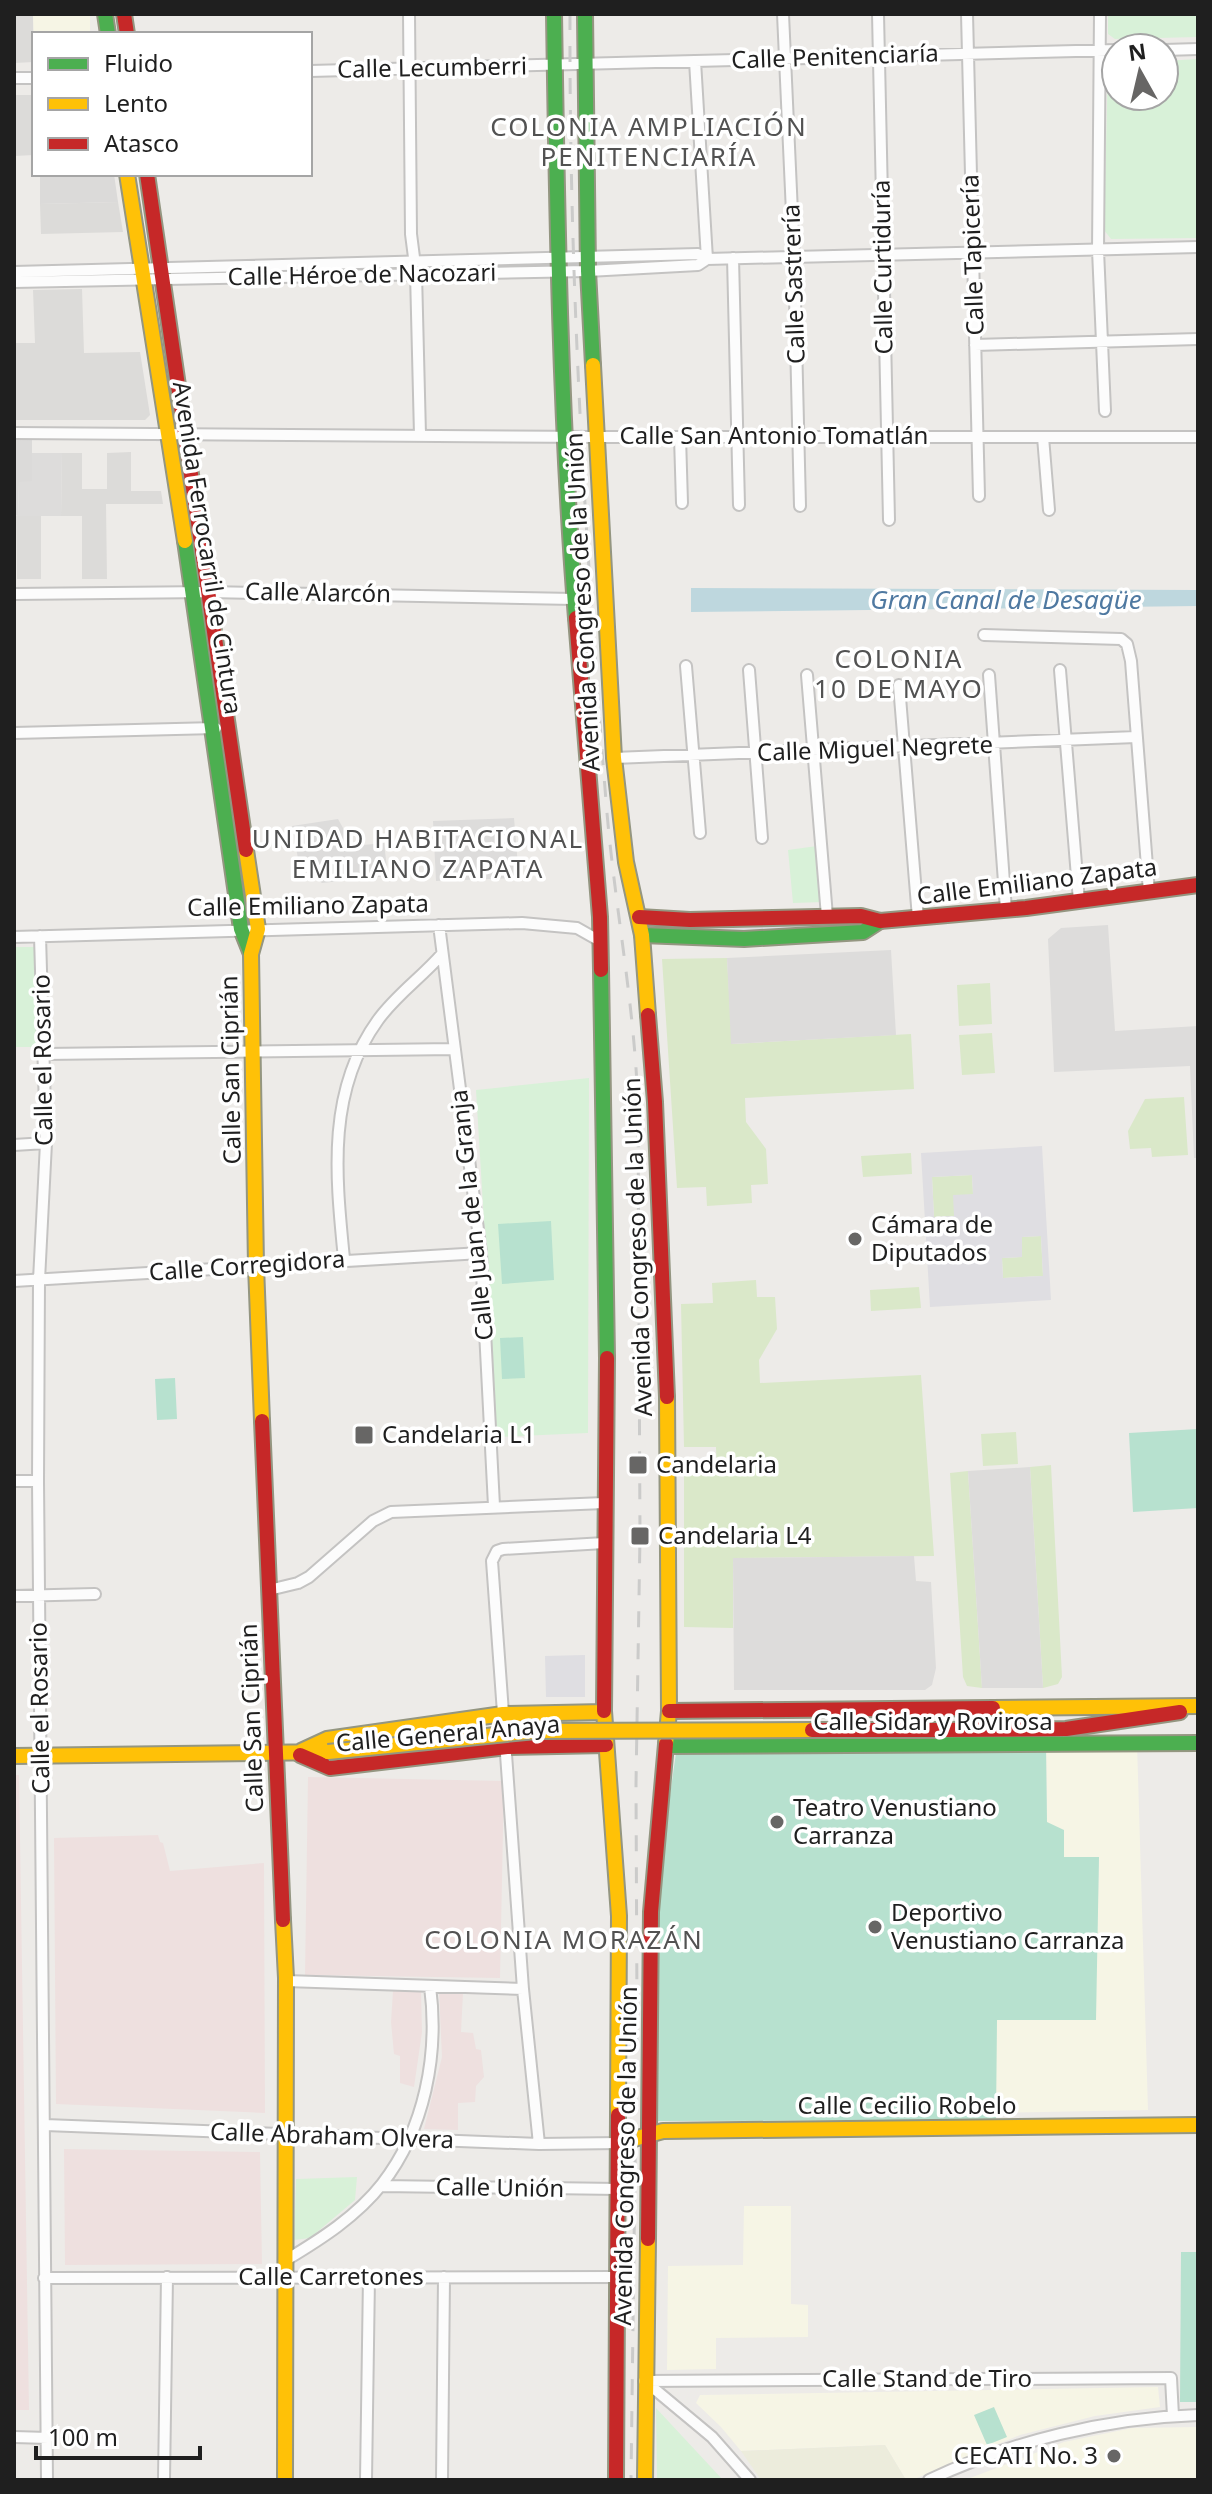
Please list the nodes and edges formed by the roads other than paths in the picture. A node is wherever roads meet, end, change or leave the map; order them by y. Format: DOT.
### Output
graph roads {
  1 [pos="409,14"];
  2 [pos="554,14"];
  3 [pos="585,14"];
  4 [pos="783,14"];
  5 [pos="878,14"];
  6 [pos="967,14"];
  7 [pos="1100,51"];
  8 [pos="968,53"];
  9 [pos="879,55"];
  10 [pos="786,58"];
  11 [pos="695,61"];
  12 [pos="584,64"];
  13 [pos="554,65"];
  14 [pos="411,69"];
  15 [pos="312,71"];
  16 [pos="127,176"];
  17 [pos="147,176"];
  18 [pos="1198,247"];
  19 [pos="1098,250"];
  20 [pos="972,252"];
  21 [pos="883,255"];
  22 [pos="794,257"];
  23 [pos="733,258"];
  24 [pos="707,259"];
  25 [pos="588,264"];
  26 [pos="558,265"];
  27 [pos="415,268"];
  28 [pos="14,272"];
  29 [pos="160,274"];
  30 [pos="142,275"];
  31 [pos="14,282"];
  32 [pos="1198,339"];
  33 [pos="1102,343"];
  34 [pos="975,345"];
  35 [pos="1105,411"];
  36 [pos="14,433"];
  37 [pos="169,434"];
  38 [pos="186,434"];
  39 [pos="420,435"];
  40 [pos="564,436"];
  41 [pos="798,436"];
  42 [pos="886,436"];
  43 [pos="977,436"];
  44 [pos="595,437"];
  45 [pos="680,437"];
  46 [pos="738,437"];
  47 [pos="1043,437"];
  48 [pos="1198,437"];
  49 [pos="979,496"];
  50 [pos="682,503"];
  51 [pos="739,505"];
  52 [pos="800,506"];
  53 [pos="1049,510"];
  54 [pos="889,520"];
  55 [pos="192,592"];
  56 [pos="209,592"];
  57 [pos="14,594"];
  58 [pos="574,599"];
  59 [pos="984,635"];
  60 [pos="686,666"];
  61 [pos="749,670"];
  62 [pos="1060,670"];
  63 [pos="807,675"];
  64 [pos="989,675"];
  65 [pos="899,685"];
  66 [pos="212,728"];
  67 [pos="229,728"];
  68 [pos="14,733"];
  69 [pos="1136,737"];
  70 [pos="1064,741"];
  71 [pos="993,744"];
  72 [pos="904,746"];
  73 [pos="815,751"];
  74 [pos="755,755"];
  75 [pos="693,757"];
  76 [pos="614,758"];
  77 [pos="700,833"];
  78 [pos="762,838"];
  79 [pos="1198,885"];
  80 [pos="1149,892"];
  81 [pos="1079,901"];
  82 [pos="1006,910"];
  83 [pos="827,916"];
  84 [pos="639,917"];
  85 [pos="918,918"];
  86 [pos="880,921"];
  87 [pos="439,925"];
  88 [pos="241,929"];
  89 [pos="258,929"];
  90 [pos="642,935"];
  91 [pos="40,936"];
  92 [pos="14,937"];
  93 [pos="600,941"];
  94 [pos="251,954"];
  95 [pos="442,954"];
  96 [pos="455,1049"];
  97 [pos="360,1050"];
  98 [pos="254,1052"];
  99 [pos="44,1054"];
  100 [pos="46,1143"];
  101 [pos="14,1145"];
  102 [pos="481,1253"];
  103 [pos="344,1259"];
  104 [pos="256,1266"];
  105 [pos="39,1280"];
  106 [pos="14,1281"];
  107 [pos="14,1481"];
  108 [pos="38,1481"];
  109 [pos="604,1503"];
  110 [pos="494,1506"];
  111 [pos="604,1543"];
  112 [pos="269,1590"];
  113 [pos="95,1594"];
  114 [pos="38,1595"];
  115 [pos="14,1596"];
  116 [pos="1197,1706"];
  117 [pos="669,1711"];
  118 [pos="604,1712"];
  119 [pos="503,1714"];
  120 [pos="1066,1729"];
  121 [pos="1164,1743"];
  122 [pos="1198,1743"];
  123 [pos="606,1745"];
  124 [pos="667,1746"];
  125 [pos="507,1747"];
  126 [pos="328,1752"];
  127 [pos="274,1753"];
  128 [pos="296,1754"];
  129 [pos="41,1755"];
  130 [pos="14,1756"];
  131 [pos="286,1981"];
  132 [pos="430,1986"];
  133 [pos="523,1989"];
  134 [pos="45,2125"];
  135 [pos="1198,2125"];
  136 [pos="287,2133"];
  137 [pos="648,2133"];
  138 [pos="408,2138"];
  139 [pos="619,2143"];
  140 [pos="539,2144"];
  141 [pos="381,2186"];
  142 [pos="619,2189"];
  143 [pos="286,2260"];
  144 [pos="167,2277"];
  145 [pos="286,2277"];
  146 [pos="369,2277"];
  147 [pos="444,2277"];
  148 [pos="619,2277"];
  149 [pos="44,2278"];
  150 [pos="645,2309"];
  151 [pos="644,2381"];
  152 [pos="1198,2415"];
  153 [pos="1173,2416"];
  154 [pos="14,2437"];
  155 [pos="48,2438"];
  156 [pos="47,2480"];
  157 [pos="164,2480"];
  158 [pos="285,2480"];
  159 [pos="366,2480"];
  160 [pos="442,2480"];
  161 [pos="616,2480"];
  162 [pos="645,2480"];
  163 [pos="750,2480"];
  164 [pos="929,2480"];
  1 -- 14 [label="street"];
  2 -- 13 [label="street, Avenida Congreso de la Unión"];
  3 -- 12 [label="street, Avenida Congreso de la Unión"];
  4 -- 10 [label="street, Calle Sastrería"];
  5 -- 9 [label="street, Calle Curtiduría"];
  6 -- 8 [label="street, Calle Tapicería"];
  7 -- 8 [label="street, Calle Penitenciaría"];
  7 -- 19 [label="street"];
  8 -- 9 [label="street, Calle Penitenciaría"];
  8 -- 20 [label="street, Calle Tapicería"];
  9 -- 10 [label="street, Calle Penitenciaría"];
  9 -- 21 [label="street, Calle Curtiduría"];
  10 -- 11 [label="street, Calle Penitenciaría"];
  10 -- 22 [label="street, Calle Sastrería"];
  11 -- 12 [label="street, Calle Penitenciaría"];
  11 -- 24 [label="street"];
  12 -- 13 [label="street, Calle Penitenciaría"];
  12 -- 25 [label="street, Avenida Congreso de la Unión"];
  13 -- 14 [label="street, Calle Lecumberri"];
  13 -- 26 [label="street, Avenida Congreso de la Unión"];
  14 -- 15 [label="street, Calle Lecumberri"];
  14 -- 27 [label="street"];
  16 -- 30 [label="street, Avenida Ferrocarril de Cintura"];
  17 -- 29 [label="street, Avenida Ferrocarril de Cintura"];
  18 -- 19 [label="street, Calle Héroe de Nacozari"];
  19 -- 20 [label="street, Calle Héroe de Nacozari"];
  19 -- 33 [label="street"];
  20 -- 21 [label="street, Calle Héroe de Nacozari"];
  20 -- 34 [label="street, Calle Tapicería"];
  21 -- 22 [label="street, Calle Héroe de Nacozari"];
  21 -- 42 [label="street, Calle Curtiduría"];
  22 -- 23 [label="street, Calle Héroe de Nacozari"];
  22 -- 41 [label="street, Calle Sastrería"];
  23 -- 24 [label="street, Calle Héroe de Nacozari"];
  23 -- 46 [label="street"];
  24 -- 25 [label="street, Calle Héroe de Nacozari"];
  25 -- 26 [label="street, Calle Héroe de Nacozari"];
  25 -- 44 [label="street, Avenida Congreso de la Unión"];
  26 -- 27 [label="street, Calle Héroe de Nacozari"];
  26 -- 40 [label="street, Avenida Congreso de la Unión"];
  27 -- 29 [label="street, Calle Héroe de Nacozari"];
  27 -- 39 [label="street"];
  28 -- 30 [label="street, Calle Héroe de Nacozari"];
  29 -- 30 [label="street, Calle Héroe de Nacozari"];
  29 -- 38 [label="street, Avenida Ferrocarril de Cintura"];
  30 -- 31 [label="street, Calle Héroe de Nacozari"];
  30 -- 37 [label="street, Avenida Ferrocarril de Cintura"];
  32 -- 33 [label="street"];
  33 -- 34 [label="street"];
  33 -- 35 [label="street"];
  34 -- 43 [label="street, Calle Tapicería"];
  36 -- 37 [label="street, Calle San Antonio Tomatlán"];
  37 -- 38 [label="street, Calle San Antonio Tomatlán"];
  37 -- 55 [label="street, Avenida Ferrocarril de Cintura"];
  38 -- 39 [label="street, Calle San Antonio Tomatlán"];
  38 -- 56 [label="street, Avenida Ferrocarril de Cintura"];
  39 -- 40 [label="street, Calle San Antonio Tomatlán"];
  40 -- 44 [label="street, Calle San Antonio Tomatlán"];
  40 -- 58 [label="street, Avenida Congreso de la Unión"];
  41 -- 42 [label="street, Calle San Antonio Tomatlán"];
  41 -- 46 [label="street, Calle San Antonio Tomatlán"];
  41 -- 52 [label="street, Calle Sastrería"];
  42 -- 43 [label="street, Calle San Antonio Tomatlán"];
  42 -- 54 [label="street, Calle Curtiduría"];
  43 -- 47 [label="street, Calle San Antonio Tomatlán"];
  43 -- 49 [label="street, Calle Tapicería"];
  44 -- 45 [label="street, Calle San Antonio Tomatlán"];
  44 -- 76 [label="street, Avenida Congreso de la Unión"];
  45 -- 46 [label="street, Calle San Antonio Tomatlán"];
  45 -- 50 [label="street"];
  46 -- 51 [label="street"];
  47 -- 48 [label="street, Calle San Antonio Tomatlán"];
  47 -- 53 [label="street"];
  55 -- 56 [label="street, Calle Alarcón"];
  55 -- 57 [label="street, Calle Alarcón"];
  55 -- 66 [label="street, Avenida Ferrocarril de Cintura"];
  56 -- 58 [label="street, Calle Alarcón"];
  56 -- 67 [label="street, Avenida Ferrocarril de Cintura"];
  58 -- 93 [label="street, Avenida Congreso de la Unión"];
  59 -- 69 [label="street"];
  60 -- 75 [label="street"];
  61 -- 74 [label="street"];
  62 -- 70 [label="street"];
  63 -- 73 [label="street"];
  64 -- 71 [label="street"];
  65 -- 72 [label="street"];
  66 -- 67 [label="street"];
  66 -- 68 [label="street"];
  66 -- 88 [label="street, Avenida Ferrocarril de Cintura"];
  67 -- 89 [label="street, Avenida Ferrocarril de Cintura"];
  69 -- 70 [label="street, Calle Miguel Negrete"];
  69 -- 80 [label="street"];
  70 -- 71 [label="street, Calle Miguel Negrete"];
  70 -- 81 [label="street"];
  71 -- 72 [label="street, Calle Miguel Negrete"];
  71 -- 82 [label="street"];
  72 -- 73 [label="street, Calle Miguel Negrete"];
  72 -- 85 [label="street"];
  73 -- 74 [label="street, Calle Miguel Negrete"];
  73 -- 83 [label="street"];
  74 -- 75 [label="street, Calle Miguel Negrete"];
  74 -- 78 [label="street"];
  75 -- 76 [label="street, Calle Miguel Negrete"];
  75 -- 77 [label="street"];
  76 -- 84 [label="street, Avenida Congreso de la Unión"];
  79 -- 80 [label="street, Calle Emiliano Zapata"];
  80 -- 81 [label="street, Calle Emiliano Zapata"];
  81 -- 82 [label="street, Calle Emiliano Zapata"];
  82 -- 85 [label="street, Calle Emiliano Zapata"];
  83 -- 84 [label="street, Calle Emiliano Zapata"];
  83 -- 86 [label="street, Calle Emiliano Zapata"];
  84 -- 90 [label="street, Avenida Congreso de la Unión"];
  85 -- 86 [label="street, Calle Emiliano Zapata"];
  86 -- 90 [label="street, Calle Emiliano Zapata"];
  87 -- 89 [label="street, Calle Emiliano Zapata"];
  87 -- 93 [label="street, Calle Emiliano Zapata"];
  87 -- 95 [label="street, Calle Juan de la Granja"];
  88 -- 89 [label="street, Calle Emiliano Zapata"];
  88 -- 91 [label="street, Calle Emiliano Zapata"];
  88 -- 94 [label="street, Calle San Ciprián"];
  89 -- 94 [label="street, Calle San Ciprián"];
  90 -- 117 [label="street, Avenida Congreso de la Unión"];
  91 -- 92 [label="street, Calle Emiliano Zapata"];
  91 -- 99 [label="street, Calle el Rosario"];
  93 -- 109 [label="street, Avenida Congreso de la Unión"];
  94 -- 98 [label="street, Calle San Ciprián"];
  95 -- 96 [label="street, Calle Juan de la Granja"];
  95 -- 97 [label="street"];
  96 -- 97 [label="street"];
  96 -- 102 [label="street, Calle Juan de la Granja"];
  97 -- 98 [label="street"];
  97 -- 103 [label="street"];
  98 -- 99 [label="street"];
  98 -- 104 [label="street, Calle San Ciprián"];
  99 -- 100 [label="street, Calle el Rosario"];
  100 -- 101 [label="street"];
  100 -- 105 [label="street, Calle el Rosario"];
  102 -- 103 [label="street, Calle Corregidora"];
  102 -- 110 [label="street, Calle Juan de la Granja"];
  103 -- 104 [label="street, Calle Corregidora"];
  104 -- 105 [label="street, Calle Corregidora"];
  104 -- 112 [label="street, Calle San Ciprián"];
  105 -- 106 [label="street, Calle Corregidora"];
  105 -- 108 [label="street, Calle el Rosario"];
  107 -- 108 [label="street"];
  108 -- 114 [label="street, Calle el Rosario"];
  109 -- 110 [label="street"];
  109 -- 111 [label="street, Avenida Congreso de la Unión"];
  110 -- 112 [label="street"];
  111 -- 118 [label="street, Avenida Congreso de la Unión"];
  111 -- 119 [label="street"];
  112 -- 127 [label="street, Calle San Ciprián"];
  113 -- 114 [label="street"];
  114 -- 115 [label="street"];
  114 -- 129 [label="street, Calle el Rosario"];
  116 -- 117 [label="street, Calle Sidar y Rovirosa"];
  116 -- 120 [label="street"];
  117 -- 124 [label="street, Avenida Congreso de la Unión"];
  118 -- 119 [label="street, Calle General Anaya"];
  118 -- 123 [label="street, Avenida Congreso de la Unión"];
  119 -- 125 [label="street"];
  119 -- 128 [label="street, Calle General Anaya"];
  120 -- 121 [label="street"];
  120 -- 126 [label="street, Calle Sidar y Rovirosa, bridge"];
  121 -- 122 [label="street, Calle Sidar y Rovirosa"];
  121 -- 124 [label="street, Calle Sidar y Rovirosa"];
  123 -- 125 [label="street, Calle General Anaya"];
  123 -- 139 [label="street, Avenida Congreso de la Unión"];
  124 -- 137 [label="street, Avenida Congreso de la Unión"];
  125 -- 128 [label="street, Calle General Anaya"];
  125 -- 133 [label="street"];
  126 -- 128 [label="street, Calle General Anaya"];
  127 -- 128 [label="street, Calle General Anaya"];
  127 -- 129 [label="street, Calle General Anaya"];
  127 -- 131 [label="street, Calle San Ciprián"];
  129 -- 130 [label="street, Calle General Anaya"];
  129 -- 134 [label="street, Calle el Rosario"];
  131 -- 132 [label="street"];
  131 -- 136 [label="street, Calle San Ciprián"];
  132 -- 133 [label="street"];
  132 -- 138 [label="street"];
  133 -- 140 [label="street"];
  134 -- 136 [label="street, Calle Abraham Olvera"];
  134 -- 149 [label="street, Calle el Rosario"];
  135 -- 137 [label="street, Calle Cecilio Robelo"];
  136 -- 138 [label="street, Calle Abraham Olvera"];
  136 -- 143 [label="street, Calle San Ciprián"];
  137 -- 139 [label="street, Calle Cecilio Robelo"];
  137 -- 150 [label="street, Avenida Congreso de la Unión"];
  138 -- 140 [label="street, Calle Abraham Olvera"];
  138 -- 141 [label="street"];
  139 -- 140 [label="street, Calle Abraham Olvera"];
  139 -- 142 [label="street, Avenida Congreso de la Unión"];
  141 -- 142 [label="street, Calle Unión"];
  141 -- 143 [label="street"];
  142 -- 148 [label="street, Avenida Congreso de la Unión"];
  143 -- 145 [label="street, Calle San Ciprián"];
  144 -- 145 [label="street, Calle Carretones"];
  144 -- 149 [label="street, Calle Carretones"];
  144 -- 157 [label="street"];
  145 -- 146 [label="street, Calle Carretones"];
  145 -- 158 [label="street, Calle San Ciprián"];
  146 -- 147 [label="street, Calle Carretones"];
  146 -- 159 [label="street"];
  147 -- 148 [label="street, Calle Carretones"];
  147 -- 160 [label="street"];
  148 -- 150 [label="street"];
  148 -- 161 [label="street, Avenida Congreso de la Unión"];
  149 -- 155 [label="street, Calle el Rosario"];
  150 -- 151 [label="street, Avenida Congreso de la Unión"];
  151 -- 153 [label="street, Calle Stand de Tiro"];
  151 -- 162 [label="street, Avenida Congreso de la Unión"];
  151 -- 163 [label="street"];
  152 -- 153 [label="street"];
  153 -- 164 [label="street"];
  154 -- 155 [label="street"];
  155 -- 156 [label="street, Calle el Rosario"];
}
